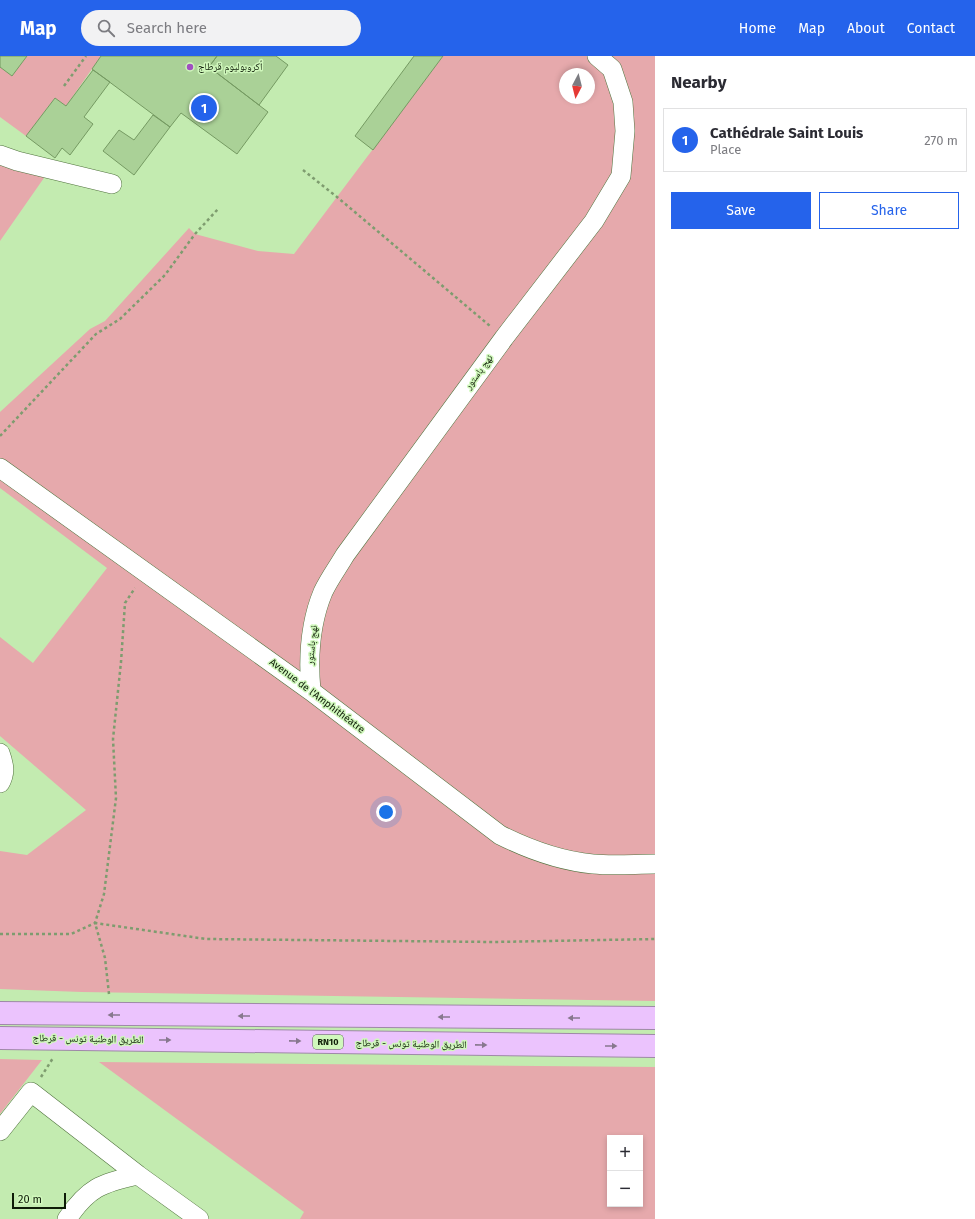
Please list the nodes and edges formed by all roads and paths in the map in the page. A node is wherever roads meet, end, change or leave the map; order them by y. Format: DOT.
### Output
graph roads {
  1 [pos="86,56"];
  2 [pos="597,56"];
  3 [pos="64,86"];
  4 [pos="0,155"];
  5 [pos="303,170"];
  6 [pos="112,184"];
  7 [pos="218,209"];
  8 [pos="504,338"];
  9 [pos="0,436"];
  10 [pos="0,468"];
  11 [pos="145,572"];
  12 [pos="311,691"];
  13 [pos="0,753"];
  14 [pos="0,782"];
  15 [pos="655,864"];
  16 [pos="96,923"];
  17 [pos="0,934"];
  18 [pos="655,940"];
  19 [pos="0,1013"];
  20 [pos="110,1015"];
  21 [pos="655,1018"];
  22 [pos="0,1038"];
  23 [pos="65,1039"];
  24 [pos="655,1046"];
  25 [pos="31,1092"];
  26 [pos="0,1131"];
  27 [pos="138,1175"];
  28 [pos="67,1219"];
  29 [pos="199,1219"];
  1 -- 3 [label="path"];
  2 -- 8 [label="street, نهج باستور"];
  4 -- 6 [label="street"];
  5 -- 8 [label="path"];
  7 -- 9 [label="path"];
  8 -- 12 [label="street, نهج باستور"];
  10 -- 11 [label="street, Avenue de l'Amphithéatre"];
  11 -- 12 [label="street, Avenue de l'Amphithéatre"];
  11 -- 16 [label="path"];
  12 -- 15 [label="street, Avenue de l'Amphithéatre"];
  13 -- 14 [label="street"];
  16 -- 17 [label="path"];
  16 -- 18 [label="path"];
  16 -- 20 [label="path"];
  19 -- 20 [label="highway"];
  21 -- 20 [label="highway, one-way"];
  22 -- 23 [label="highway, الطريق الوطنية تونس - قرطاج / RN10"];
  23 -- 24 [label="highway, الطريق الوطنية تونس - قرطاج / RN10, one-way"];
  23 -- 25 [label="path"];
  25 -- 26 [label="street"];
  25 -- 27 [label="street"];
  27 -- 28 [label="street"];
  27 -- 29 [label="street"];
}
